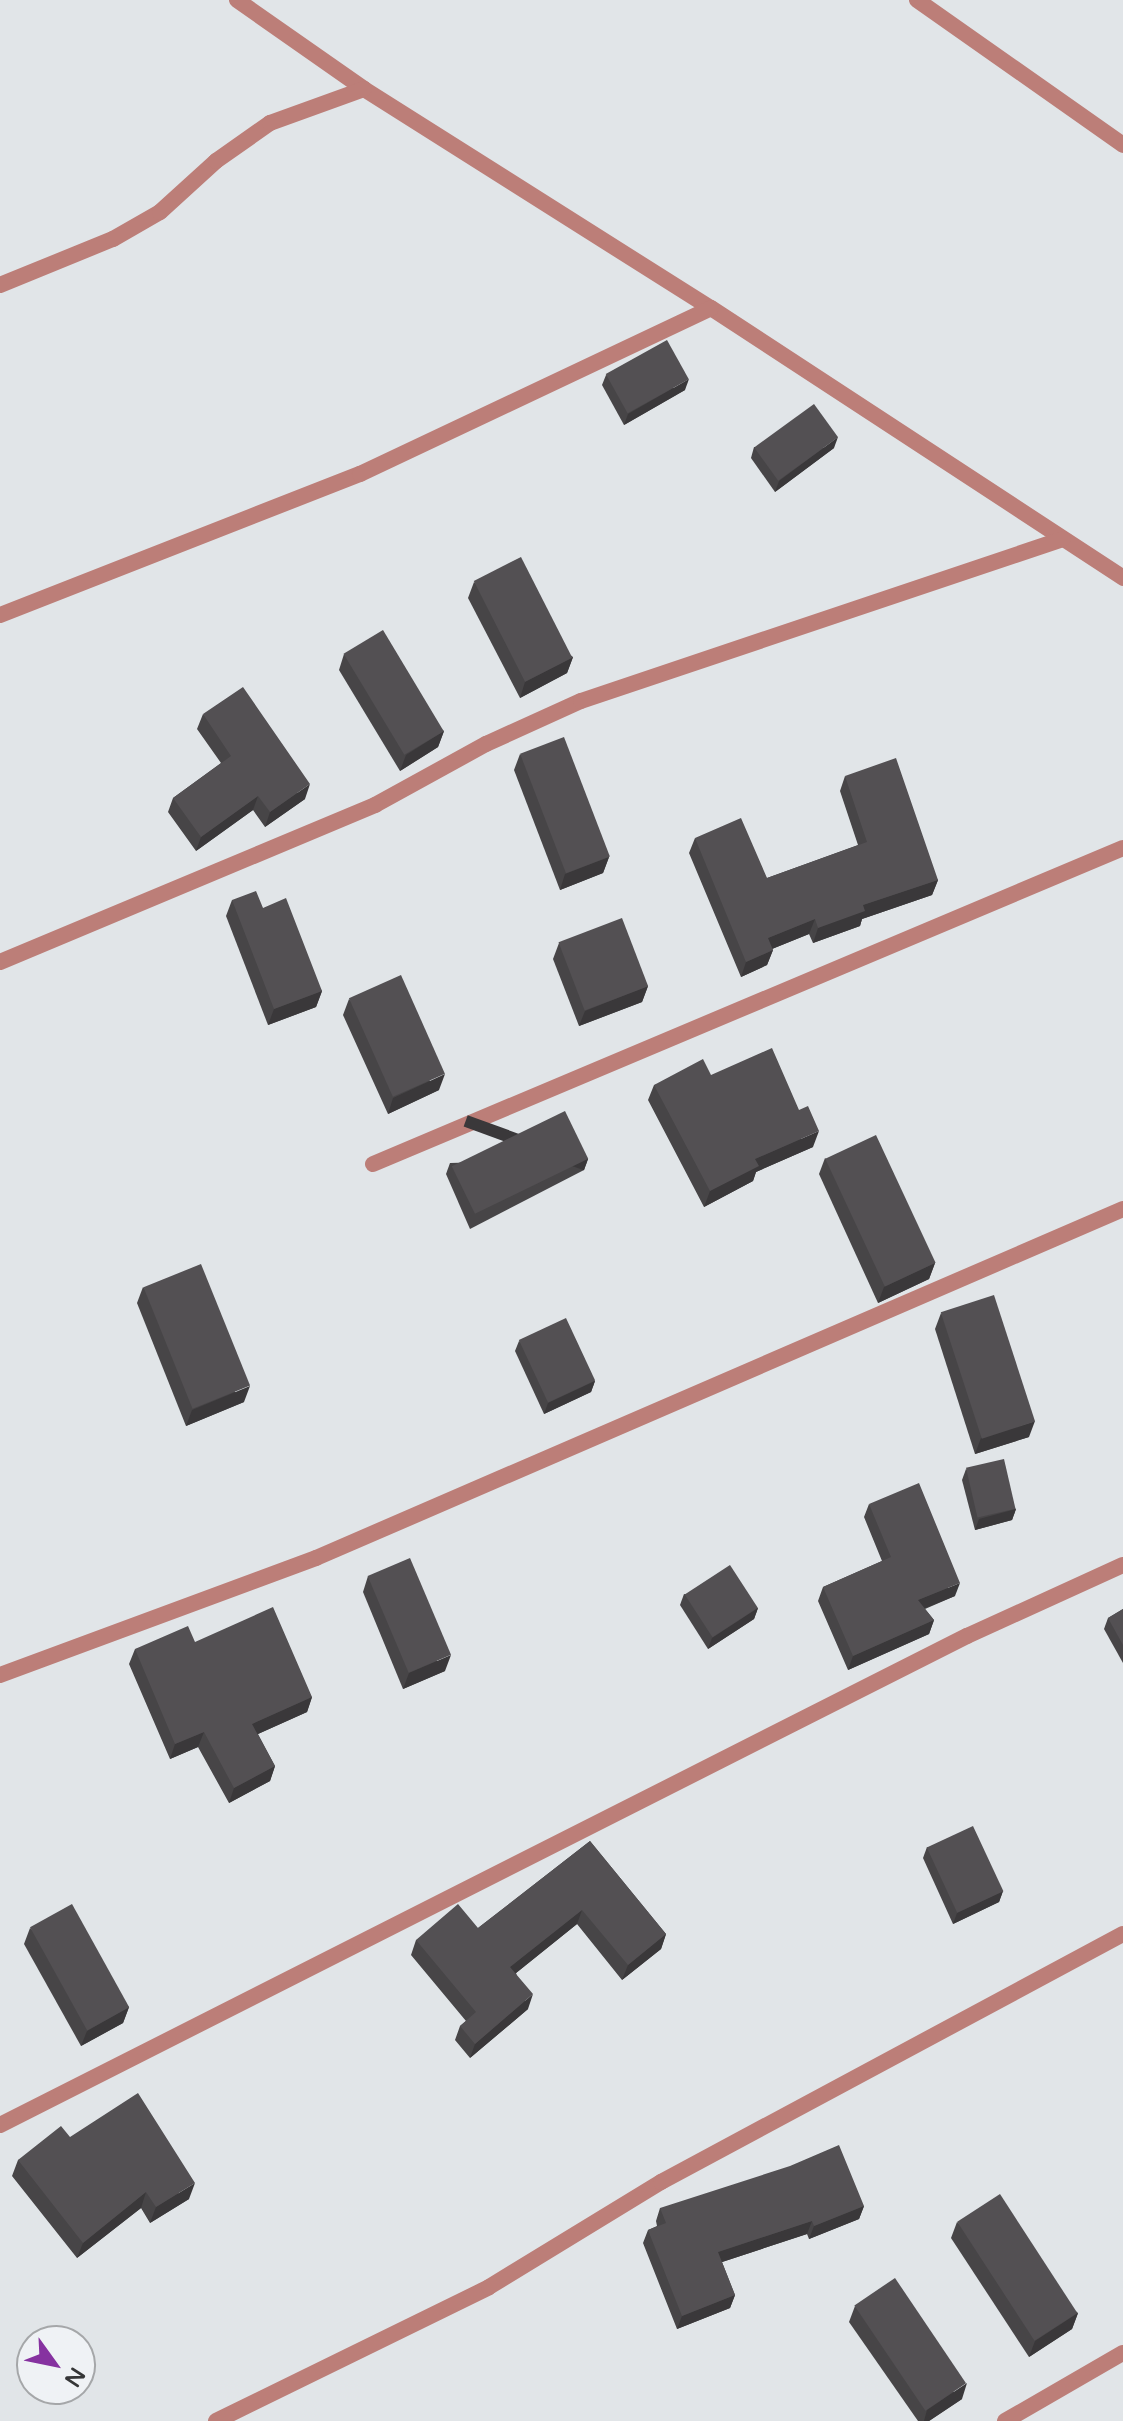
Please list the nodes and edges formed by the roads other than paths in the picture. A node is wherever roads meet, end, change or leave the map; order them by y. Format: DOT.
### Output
graph roads {
  1 [pos="237,0"];
  2 [pos="917,0"];
  3 [pos="364,89"];
  4 [pos="1121,144"];
  5 [pos="1123,163"];
  6 [pos="0,285"];
  7 [pos="711,308"];
  8 [pos="1063,539"];
  9 [pos="1123,578"];
  10 [pos="0,615"];
  11 [pos="1123,848"];
  12 [pos="0,962"];
  13 [pos="373,1164"];
  14 [pos="1123,1209"];
  15 [pos="1123,1565"];
  16 [pos="0,1675"];
  17 [pos="1123,1934"];
  18 [pos="0,2125"];
  19 [pos="1123,2353"];
  20 [pos="216,2421"];
  21 [pos="1005,2421"];
  1 -- 3 [label="street"];
  2 -- 4 [label="street"];
  3 -- 6 [label="street"];
  3 -- 7 [label="street"];
  4 -- 5 [label="street"];
  7 -- 8 [label="street"];
  7 -- 10 [label="street"];
  8 -- 9 [label="street"];
  8 -- 12 [label="street"];
  11 -- 13 [label="street"];
  14 -- 16 [label="street"];
  15 -- 18 [label="street"];
  17 -- 20 [label="street"];
  19 -- 21 [label="street"];
}
